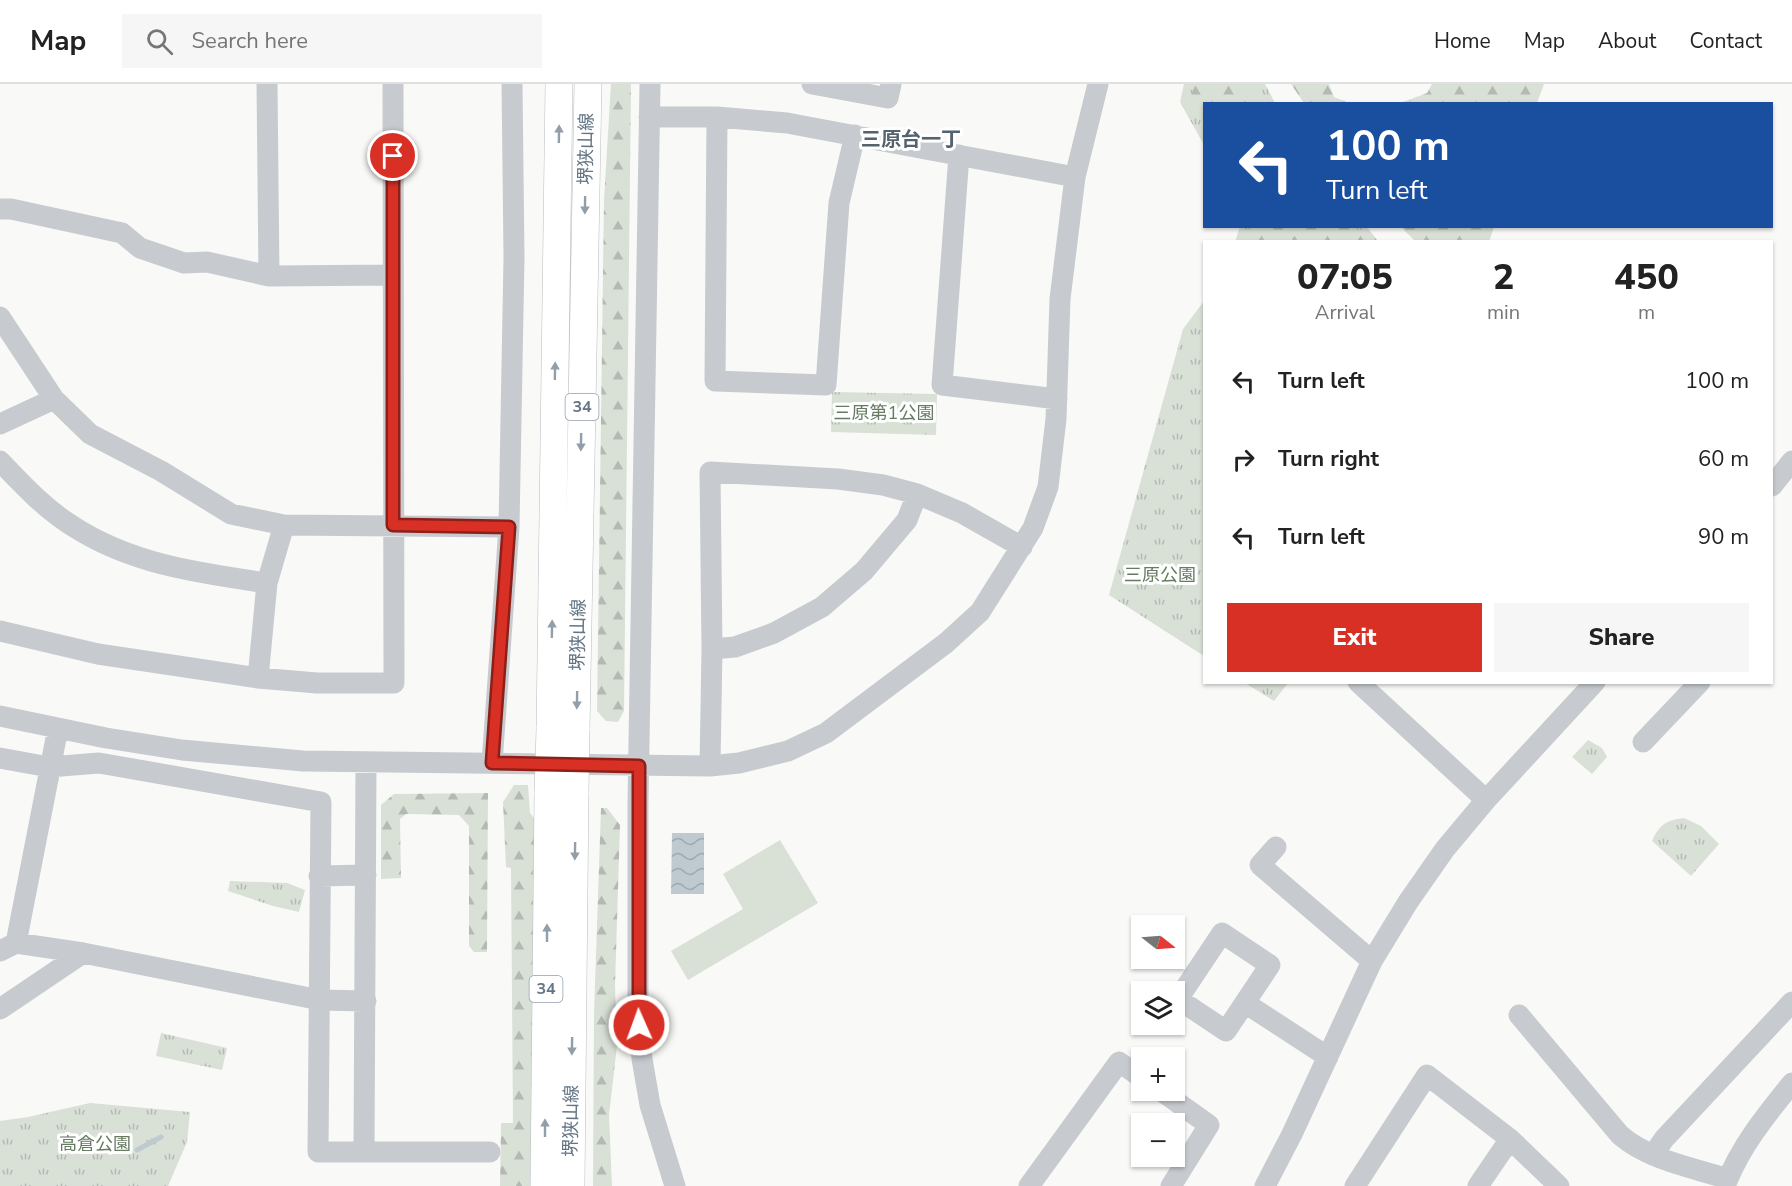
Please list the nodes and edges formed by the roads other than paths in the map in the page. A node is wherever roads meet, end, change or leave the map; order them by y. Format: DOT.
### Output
graph roads {
  1 [pos="267,84"];
  2 [pos="393,84"];
  3 [pos="512,84"];
  4 [pos="559,84"];
  5 [pos="588,84"];
  6 [pos="650,84"];
  7 [pos="812,84"];
  8 [pos="891,84"];
  9 [pos="1098,84"];
  10 [pos="649,117"];
  11 [pos="717,117"];
  12 [pos="855,135"];
  13 [pos="959,155"];
  14 [pos="1075,177"];
  15 [pos="0,209"];
  16 [pos="393,275"];
  17 [pos="269,276"];
  18 [pos="0,317"];
  19 [pos="54,399"];
  20 [pos="1057,399"];
  21 [pos="0,424"];
  22 [pos="0,461"];
  23 [pos="1792,461"];
  24 [pos="1773,485"];
  25 [pos="917,494"];
  26 [pos="284,525"];
  27 [pos="393,525"];
  28 [pos="509,527"];
  29 [pos="1022,547"];
  30 [pos="267,583"];
  31 [pos="0,631"];
  32 [pos="712,649"];
  33 [pos="258,678"];
  34 [pos="1360,684"];
  35 [pos="1593,684"];
  36 [pos="1698,684"];
  37 [pos="0,716"];
  38 [pos="57,728"];
  39 [pos="563,729"];
  40 [pos="1643,742"];
  41 [pos="0,758"];
  42 [pos="366,763"];
  43 [pos="492,763"];
  44 [pos="639,766"];
  45 [pos="710,766"];
  46 [pos="49,767"];
  47 [pos="1486,800"];
  48 [pos="1276,847"];
  49 [pos="366,875"];
  50 [pos="320,876"];
  51 [pos="8,947"];
  52 [pos="82,953"];
  53 [pos="1372,961"];
  54 [pos="320,1000"];
  55 [pos="366,1001"];
  56 [pos="1792,1002"];
  57 [pos="1245,1003"];
  58 [pos="0,1009"];
  59 [pos="1519,1015"];
  60 [pos="1328,1057"];
  61 [pos="1131,1070"];
  62 [pos="1792,1083"];
  63 [pos="1175,1101"];
  64 [pos="1510,1139"];
  65 [pos="364,1151"];
  66 [pos="490,1152"];
  67 [pos="1653,1155"];
  68 [pos="1726,1183"];
  69 [pos="544,1186"];
  70 [pos="571,1186"];
  71 [pos="675,1186"];
  72 [pos="1029,1186"];
  73 [pos="1171,1186"];
  74 [pos="1265,1186"];
  75 [pos="1356,1186"];
  76 [pos="1478,1186"];
  77 [pos="1559,1186"];
  1 -- 17 [label="street"];
  2 -- 16 [label="street"];
  3 -- 28 [label="street"];
  39 -- 4 [label="main road, 堺狭山線 / 34, one-way"];
  5 -- 39 [label="main road, 堺狭山線 / 34, one-way"];
  6 -- 10 [label="street"];
  7 -- 8 [label="street"];
  9 -- 14 [label="street"];
  10 -- 11 [label="street"];
  10 -- 44 [label="street"];
  11 -- 12 [label="street"];
  11 -- 12 [label="street"];
  12 -- 13 [label="street"];
  13 -- 14 [label="street"];
  13 -- 20 [label="street"];
  14 -- 20 [label="street"];
  15 -- 17 [label="street"];
  16 -- 17 [label="street"];
  16 -- 27 [label="street"];
  18 -- 19 [label="street"];
  19 -- 21 [label="street"];
  19 -- 26 [label="street"];
  20 -- 29 [label="street"];
  22 -- 30 [label="street"];
  23 -- 24 [label="street"];
  25 -- 29 [label="street"];
  25 -- 32 [label="street"];
  25 -- 32 [label="street"];
  26 -- 27 [label="street"];
  26 -- 30 [label="street"];
  27 -- 28 [label="street"];
  27 -- 33 [label="street"];
  28 -- 43 [label="street"];
  29 -- 45 [label="street"];
  30 -- 33 [label="street"];
  31 -- 33 [label="street"];
  32 -- 45 [label="street"];
  34 -- 47 [label="street"];
  35 -- 47 [label="street"];
  36 -- 40 [label="street"];
  37 -- 38 [label="street"];
  38 -- 42 [label="street"];
  38 -- 46 [label="street"];
  69 -- 39 [label="main road, 堺狭山線 / 34, one-way, bridge"];
  39 -- 70 [label="main road, 堺狭山線 / 34, one-way, bridge"];
  41 -- 46 [label="street"];
  42 -- 43 [label="street"];
  42 -- 49 [label="street"];
  43 -- 44 [label="street"];
  44 -- 45 [label="street"];
  44 -- 71 [label="street"];
  46 -- 50 [label="street"];
  46 -- 51 [label="street"];
  47 -- 53 [label="street"];
  48 -- 53 [label="street"];
  49 -- 50 [label="street"];
  49 -- 55 [label="street"];
  50 -- 54 [label="street"];
  51 -- 52 [label="street"];
  52 -- 54 [label="street"];
  52 -- 58 [label="street"];
  53 -- 60 [label="street"];
  54 -- 55 [label="street"];
  54 -- 65 [label="street"];
  55 -- 65 [label="street"];
  56 -- 67 [label="street"];
  57 -- 57 [label="street"];
  57 -- 60 [label="street"];
  59 -- 67 [label="street"];
  60 -- 74 [label="street"];
  61 -- 72 [label="street"];
  62 -- 68 [label="street"];
  63 -- 73 [label="street"];
  64 -- 75 [label="street"];
  64 -- 76 [label="street"];
  64 -- 77 [label="street"];
  65 -- 66 [label="street"];
  67 -- 68 [label="street"];
}
